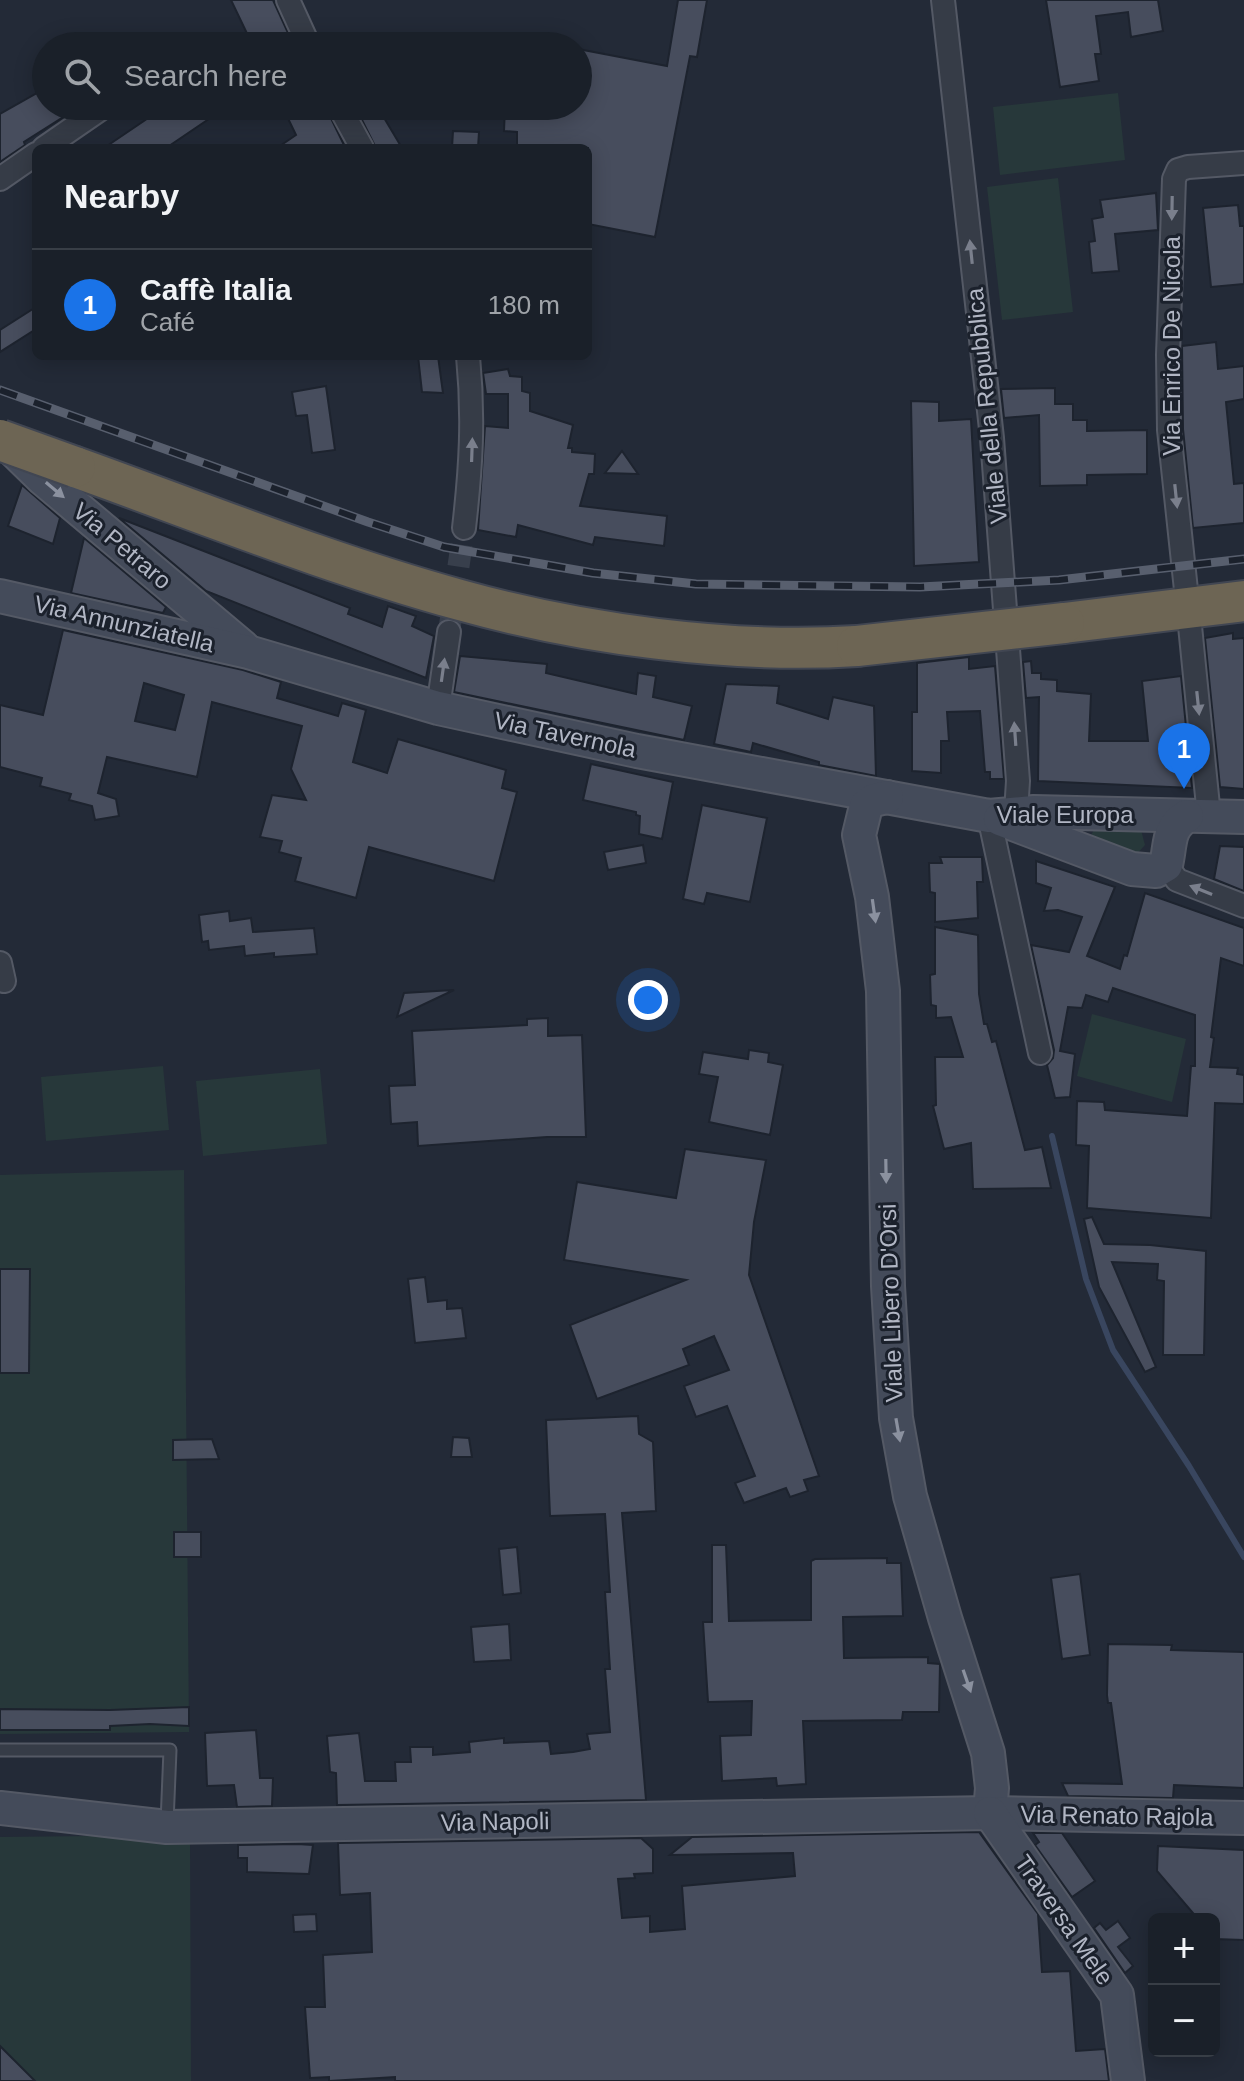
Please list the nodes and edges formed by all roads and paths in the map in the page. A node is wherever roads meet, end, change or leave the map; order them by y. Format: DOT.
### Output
graph roads {
  1 [pos="288,0"];
  2 [pos="943,0"];
  3 [pos="303,32"];
  4 [pos="85,120"];
  5 [pos="347,120"];
  6 [pos="50,144"];
  7 [pos="360,144"];
  8 [pos="32,157"];
  9 [pos="1244,163"];
  10 [pos="0,179"];
  11 [pos="468,360"];
  12 [pos="0,437"];
  13 [pos="464,528"];
  14 [pos="1186,590"];
  15 [pos="0,596"];
  16 [pos="1244,601"];
  17 [pos="1190,626"];
  18 [pos="449,632"];
  19 [pos="248,652"];
  20 [pos="438,708"];
  21 [pos="818,784"];
  22 [pos="887,797"];
  23 [pos="1101,813"];
  24 [pos="1003,814"];
  25 [pos="1244,817"];
  26 [pos="1181,819"];
  27 [pos="859,835"];
  28 [pos="1091,855"];
  29 [pos="1166,865"];
  30 [pos="1244,906"];
  31 [pos="1040,1053"];
  32 [pos="0,1750"];
  33 [pos="0,1808"];
  34 [pos="990,1813"];
  35 [pos="1244,1818"];
  36 [pos="167,1827"];
  37 [pos="1128,2081"];
  1 -- 3 [label="street"];
  24 -- 2 [label="street, Viale della Repubblica, one-way"];
  4 -- 6 [label="street"];
  5 -- 7 [label="street"];
  8 -- 10 [label="street"];
  9 -- 14 [label="street, Via Enrico De Nicola, one-way"];
  13 -- 11 [label="street, one-way"];
  12 -- 16 [label="highway, bridge"];
  12 -- 19 [label="street, Via Petraro, one-way"];
  15 -- 19 [label="street, Via Annunziatella"];
  17 -- 26 [label="street, one-way"];
  20 -- 18 [label="street, one-way"];
  19 -- 20 [label="street, Via Tavernola"];
  20 -- 21 [label="street, Via Tavernola"];
  21 -- 22 [label="street, Via Tavernola"];
  21 -- 27 [label="street"];
  22 -- 24 [label="street, Viale Europa"];
  22 -- 27 [label="street"];
  23 -- 24 [label="street, Viale Europa"];
  23 -- 26 [label="street, Viale Europa"];
  23 -- 28 [label="street"];
  24 -- 28 [label="street"];
  24 -- 31 [label="street"];
  25 -- 26 [label="street, Viale Europa"];
  26 -- 29 [label="street"];
  27 -- 34 [label="street, Viale Libero D'Orsi, one-way"];
  28 -- 29 [label="street"];
  30 -- 29 [label="street, one-way"];
  32 -- 36 [label="lane"];
  33 -- 36 [label="street, Via Napoli"];
  34 -- 35 [label="street, Via Renato Rajola"];
  34 -- 36 [label="street, Via Napoli"];
  34 -- 37 [label="street, Traversa Mele"];
}
